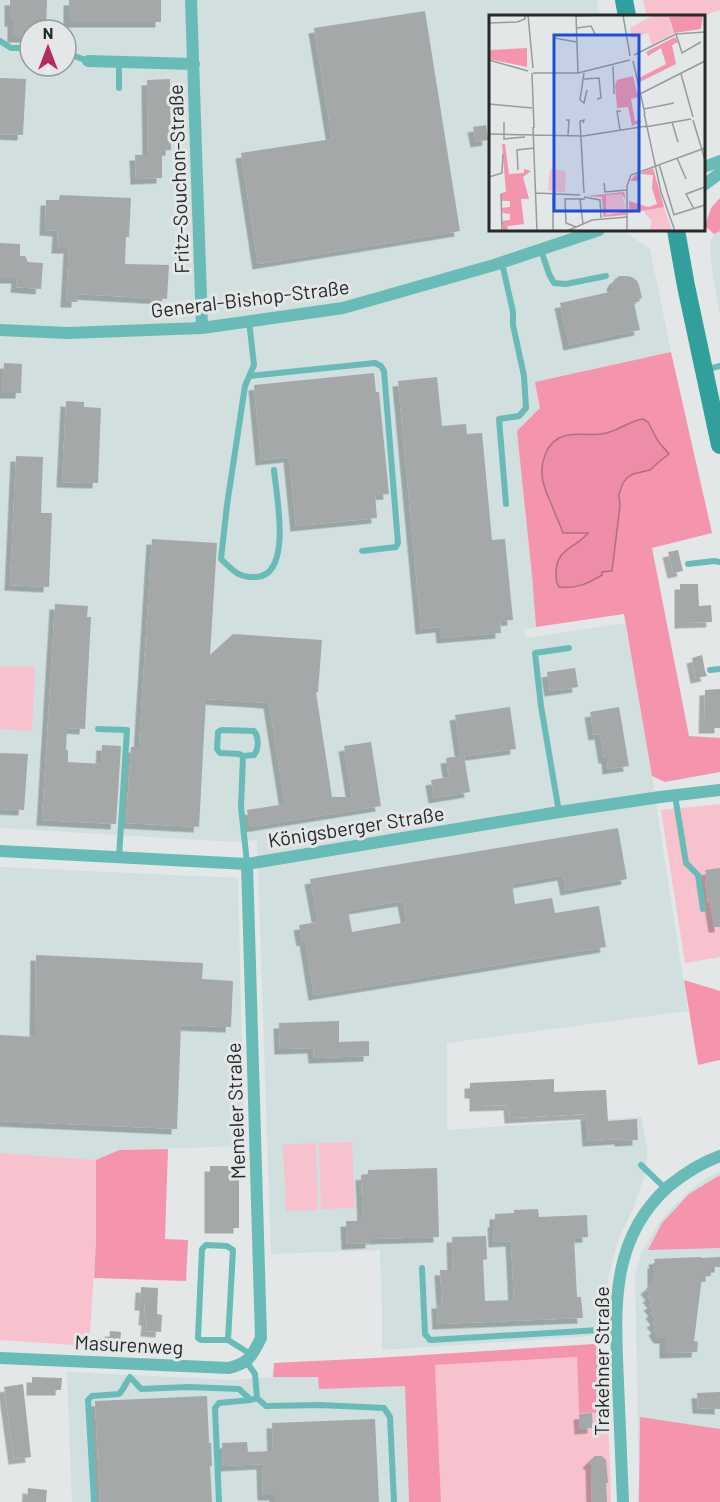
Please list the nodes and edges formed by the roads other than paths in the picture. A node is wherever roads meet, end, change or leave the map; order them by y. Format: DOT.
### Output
graph roads {
  1 [pos="191,0"];
  2 [pos="624,0"];
  3 [pos="627,15"];
  4 [pos="0,41"];
  5 [pos="18,48"];
  6 [pos="78,57"];
  7 [pos="88,61"];
  8 [pos="119,63"];
  9 [pos="194,64"];
  10 [pos="119,88"];
  11 [pos="720,161"];
  12 [pos="705,167"];
  13 [pos="720,173"];
  14 [pos="705,184"];
  15 [pos="583,231"];
  16 [pos="596,231"];
  17 [pos="676,231"];
  18 [pos="567,241"];
  19 [pos="540,249"];
  20 [pos="502,262"];
  21 [pos="606,276"];
  22 [pos="249,321"];
  23 [pos="202,328"];
  24 [pos="0,330"];
  25 [pos="712,368"];
  26 [pos="250,376"];
  27 [pos="720,445"];
  28 [pos="274,470"];
  29 [pos="506,504"];
  30 [pos="362,551"];
  31 [pos="720,562"];
  32 [pos="688,564"];
  33 [pos="569,648"];
  34 [pos="720,669"];
  35 [pos="710,670"];
  36 [pos="98,729"];
  37 [pos="243,756"];
  38 [pos="719,789"];
  39 [pos="675,795"];
  40 [pos="559,812"];
  41 [pos="0,851"];
  42 [pos="119,857"];
  43 [pos="247,864"];
  44 [pos="703,909"];
  45 [pos="720,1156"];
  46 [pos="640,1165"];
  47 [pos="666,1189"];
  48 [pos="422,1268"];
  49 [pos="616,1329"];
  50 [pos="228,1340"];
  51 [pos="0,1358"];
  52 [pos="249,1358"];
  53 [pos="131,1363"];
  54 [pos="130,1377"];
  55 [pos="254,1399"];
  56 [pos="94,1502"];
  57 [pos="219,1502"];
  58 [pos="394,1502"];
  59 [pos="623,1502"];
  1 -- 9 [label="street, Fritz-Souchon-Straße"];
  2 -- 3 [label="street"];
  4 -- 5 [label="lane"];
  6 -- 7 [label="lane"];
  7 -- 8 [label="street, Fritz-Souchon-Straße"];
  8 -- 9 [label="street, Fritz-Souchon-Straße"];
  8 -- 10 [label="lane"];
  9 -- 23 [label="street, Fritz-Souchon-Straße"];
  11 -- 12 [label="street"];
  13 -- 14 [label="street"];
  15 -- 18 [label="street, General-Bishop-Straße"];
  16 -- 18 [label="street, General-Bishop-Straße"];
  17 -- 25 [label="street"];
  18 -- 19 [label="street, General-Bishop-Straße"];
  19 -- 20 [label="street, General-Bishop-Straße"];
  19 -- 21 [label="lane"];
  20 -- 22 [label="street, General-Bishop-Straße"];
  20 -- 29 [label="lane"];
  22 -- 23 [label="street, General-Bishop-Straße"];
  22 -- 26 [label="lane"];
  23 -- 24 [label="street, General-Bishop-Straße"];
  25 -- 27 [label="street"];
  26 -- 28 [label="lane"];
  26 -- 30 [label="lane"];
  31 -- 32 [label="lane"];
  33 -- 40 [label="lane"];
  34 -- 35 [label="lane"];
  36 -- 42 [label="lane"];
  37 -- 37 [label="lane"];
  37 -- 43 [label="lane"];
  38 -- 39 [label="street, Königsberger Straße"];
  39 -- 40 [label="street, Königsberger Straße"];
  39 -- 44 [label="lane"];
  40 -- 43 [label="street, Königsberger Straße"];
  41 -- 42 [label="street, Königsberger Straße"];
  42 -- 43 [label="street, Königsberger Straße"];
  43 -- 52 [label="street, Memeler Straße"];
  45 -- 47 [label="street, Trakehner Straße"];
  46 -- 47 [label="lane"];
  47 -- 49 [label="street, Trakehner Straße"];
  48 -- 49 [label="lane"];
  49 -- 59 [label="street, Trakehner Straße"];
  50 -- 50 [label="lane"];
  50 -- 52 [label="lane"];
  51 -- 53 [label="street, Masurenweg"];
  52 -- 53 [label="street, Masurenweg"];
  52 -- 55 [label="lane"];
  53 -- 54 [label="lane"];
  54 -- 55 [label="lane"];
  54 -- 56 [label="lane"];
  55 -- 57 [label="lane"];
  55 -- 58 [label="lane"];
}
